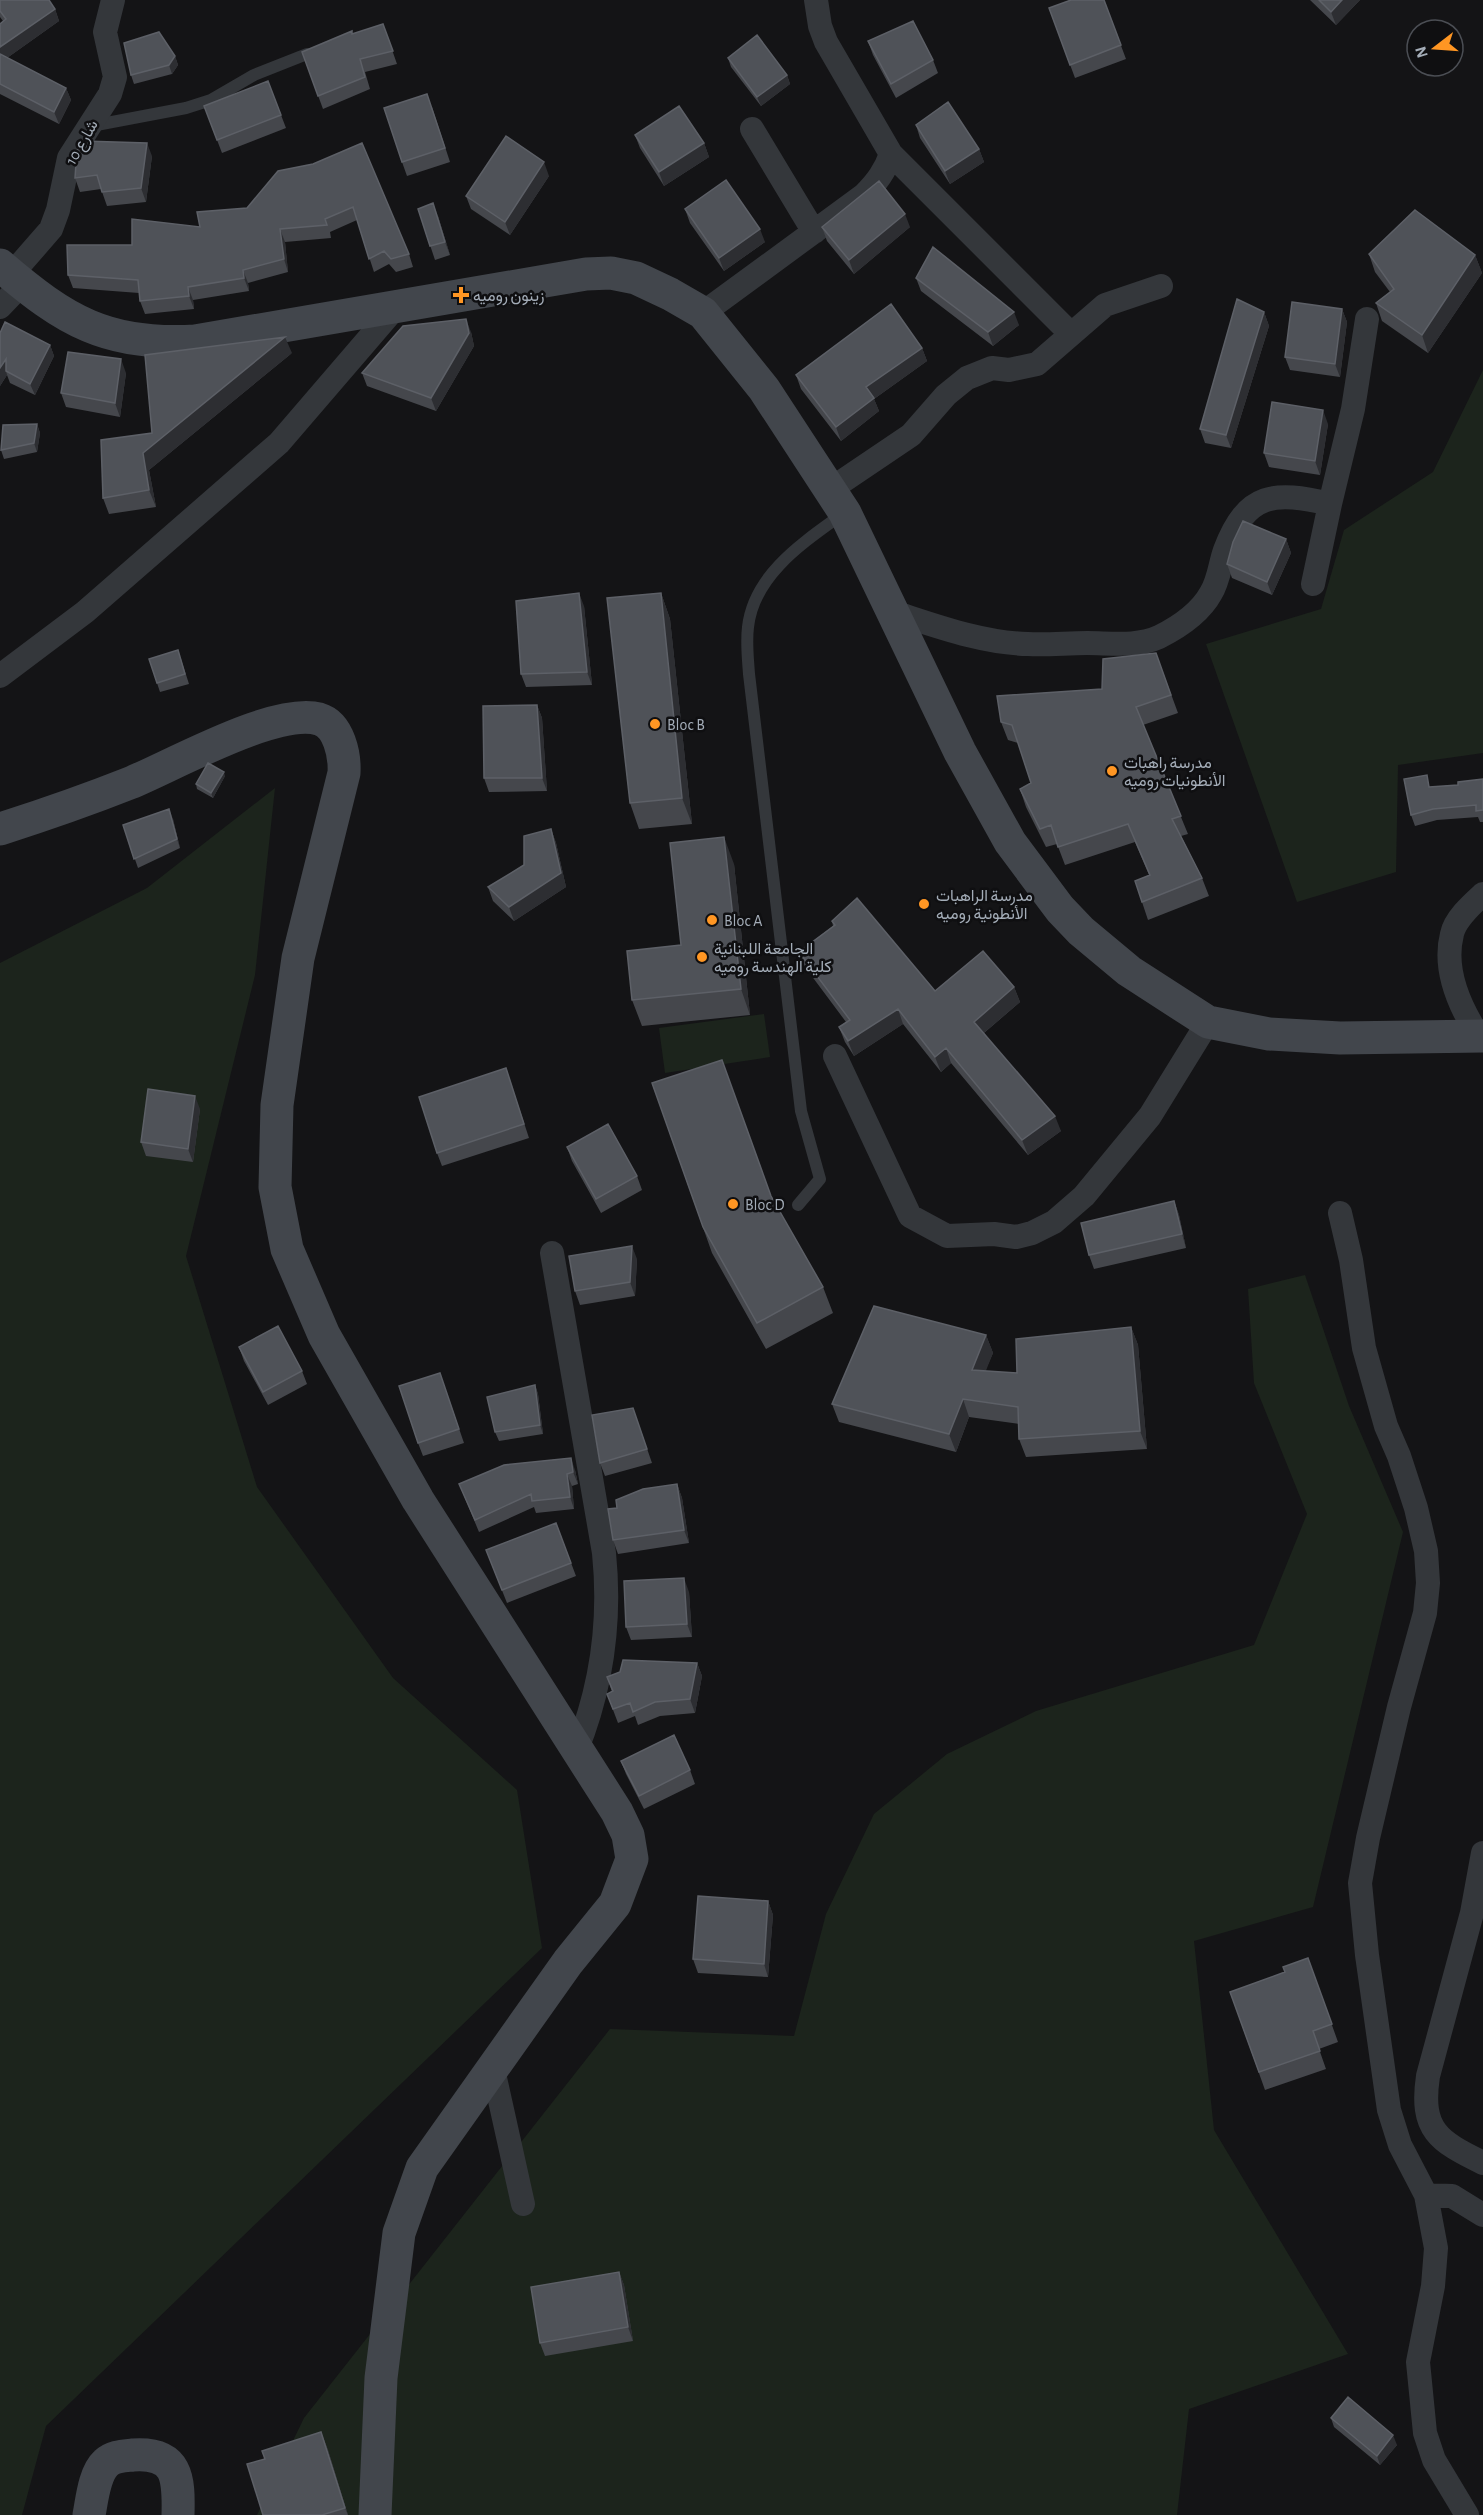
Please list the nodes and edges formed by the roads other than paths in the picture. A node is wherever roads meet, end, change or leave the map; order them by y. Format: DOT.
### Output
graph roads {
  1 [pos="113,0"];
  2 [pos="816,0"];
  3 [pos="307,54"];
  4 [pos="89,126"];
  5 [pos="752,129"];
  6 [pos="891,154"];
  7 [pos="814,232"];
  8 [pos="8,283"];
  9 [pos="1161,286"];
  10 [pos="395,308"];
  11 [pos="703,313"];
  12 [pos="1367,319"];
  13 [pos="1071,334"];
  14 [pos="838,501"];
  15 [pos="1330,504"];
  16 [pos="1313,584"];
  17 [pos="890,611"];
  18 [pos="0,676"];
  19 [pos="0,829"];
  20 [pos="1483,894"];
  21 [pos="1208,1022"];
  22 [pos="1480,1036"];
  23 [pos="836,1056"];
  24 [pos="798,1205"];
  25 [pos="1340,1213"];
  26 [pos="552,1253"];
  27 [pos="576,1751"];
  28 [pos="1483,1853"];
  29 [pos="494,2069"];
  30 [pos="1483,2163"];
  31 [pos="1426,2195"];
  32 [pos="523,2204"];
  33 [pos="1483,2215"];
  34 [pos="89,2515"];
  35 [pos="178,2515"];
  36 [pos="375,2515"];
  37 [pos="1467,2515"];
  1 -- 4 [label="street, شارع 10"];
  2 -- 6 [label="street"];
  3 -- 4 [label="lane"];
  4 -- 8 [label="street, شارع 10"];
  5 -- 7 [label="street"];
  6 -- 7 [label="street"];
  6 -- 13 [label="street"];
  7 -- 11 [label="street"];
  8 -- 10 [label="street"];
  9 -- 13 [label="street"];
  10 -- 11 [label="street"];
  10 -- 18 [label="street"];
  11 -- 14 [label="street"];
  12 -- 15 [label="street"];
  13 -- 14 [label="street"];
  14 -- 17 [label="street"];
  14 -- 24 [label="lane"];
  15 -- 16 [label="street"];
  15 -- 17 [label="street"];
  17 -- 21 [label="street"];
  19 -- 27 [label="street"];
  20 -- 22 [label="street"];
  21 -- 22 [label="street"];
  21 -- 23 [label="street"];
  25 -- 31 [label="street"];
  26 -- 27 [label="street"];
  27 -- 29 [label="street"];
  28 -- 30 [label="street"];
  29 -- 32 [label="street"];
  29 -- 36 [label="street"];
  31 -- 33 [label="street"];
  31 -- 37 [label="street"];
  34 -- 35 [label="street"];
}
